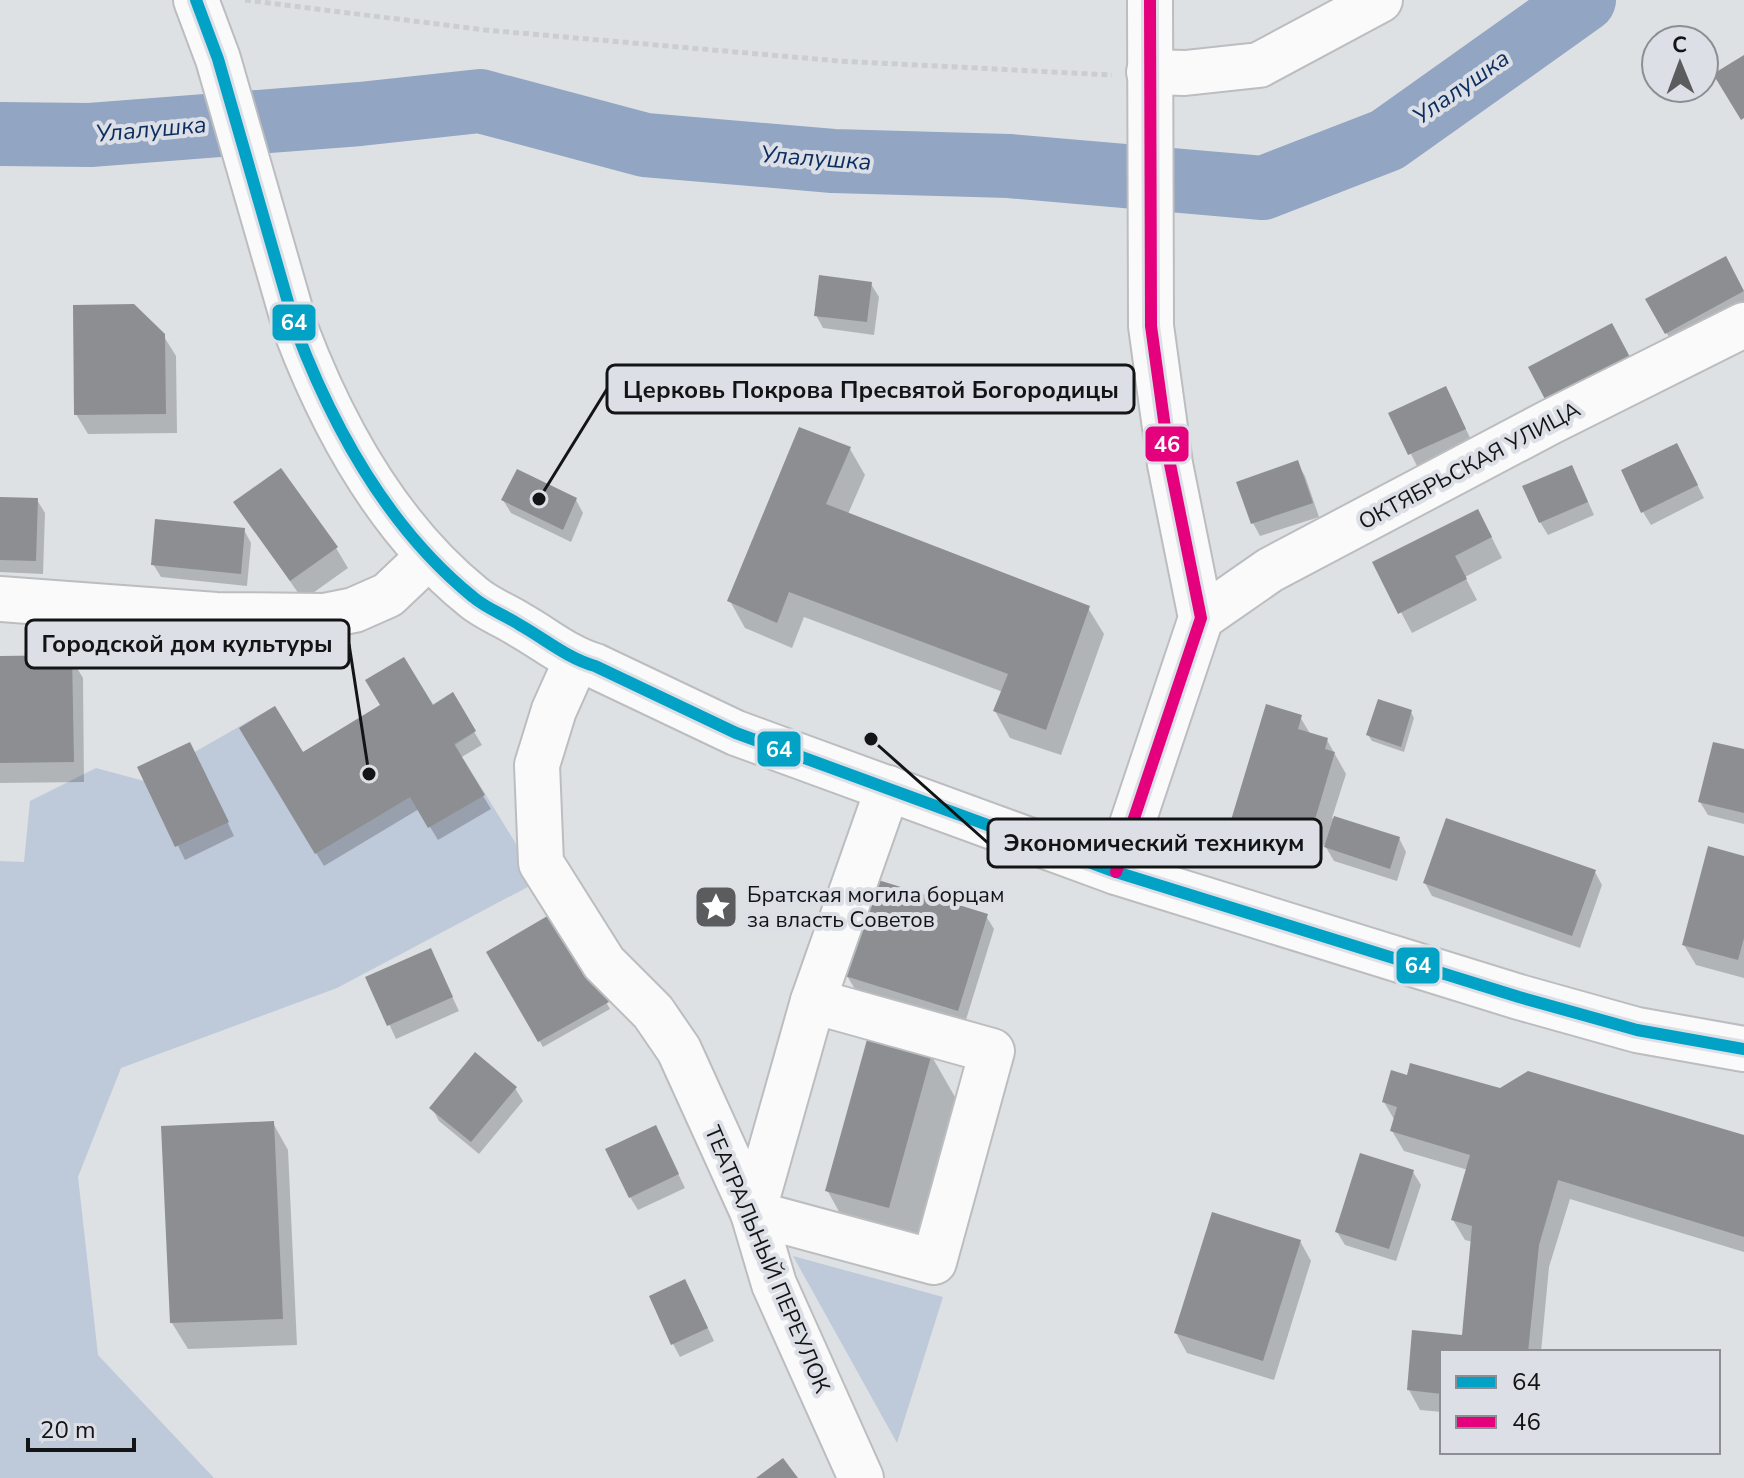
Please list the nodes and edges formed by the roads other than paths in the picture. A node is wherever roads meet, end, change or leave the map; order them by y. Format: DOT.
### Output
graph roads {
  1 [pos="196,0"];
  2 [pos="219,0"];
  3 [pos="1150,0"];
  4 [pos="1380,0"];
  5 [pos="218,59"];
  6 [pos="1137,80"];
  7 [pos="1744,325"];
  8 [pos="428,557"];
  9 [pos="0,599"];
  10 [pos="1201,618"];
  11 [pos="576,661"];
  12 [pos="888,788"];
  13 [pos="1116,872"];
  14 [pos="813,1001"];
  15 [pos="1744,1049"];
  16 [pos="753,1213"];
  17 [pos="861,1478"];
  1 -- 5 [label="street"];
  2 -- 5 [label="street"];
  3 -- 6 [label="street"];
  4 -- 6 [label="street"];
  5 -- 8 [label="street"];
  6 -- 10 [label="street"];
  7 -- 10 [label="street, ОКТЯБРЬСКАЯ УЛИЦА"];
  8 -- 9 [label="street"];
  8 -- 11 [label="street"];
  10 -- 13 [label="street"];
  11 -- 12 [label="street"];
  11 -- 16 [label="street, ТЕАТРАЛЬНЫЙ ПЕРЕУЛОК"];
  12 -- 13 [label="street"];
  12 -- 14 [label="street"];
  13 -- 15 [label="street"];
  14 -- 16 [label="street"];
  14 -- 16 [label="street"];
  16 -- 17 [label="street, ТЕАТРАЛЬНЫЙ ПЕРЕУЛОК"];
}
